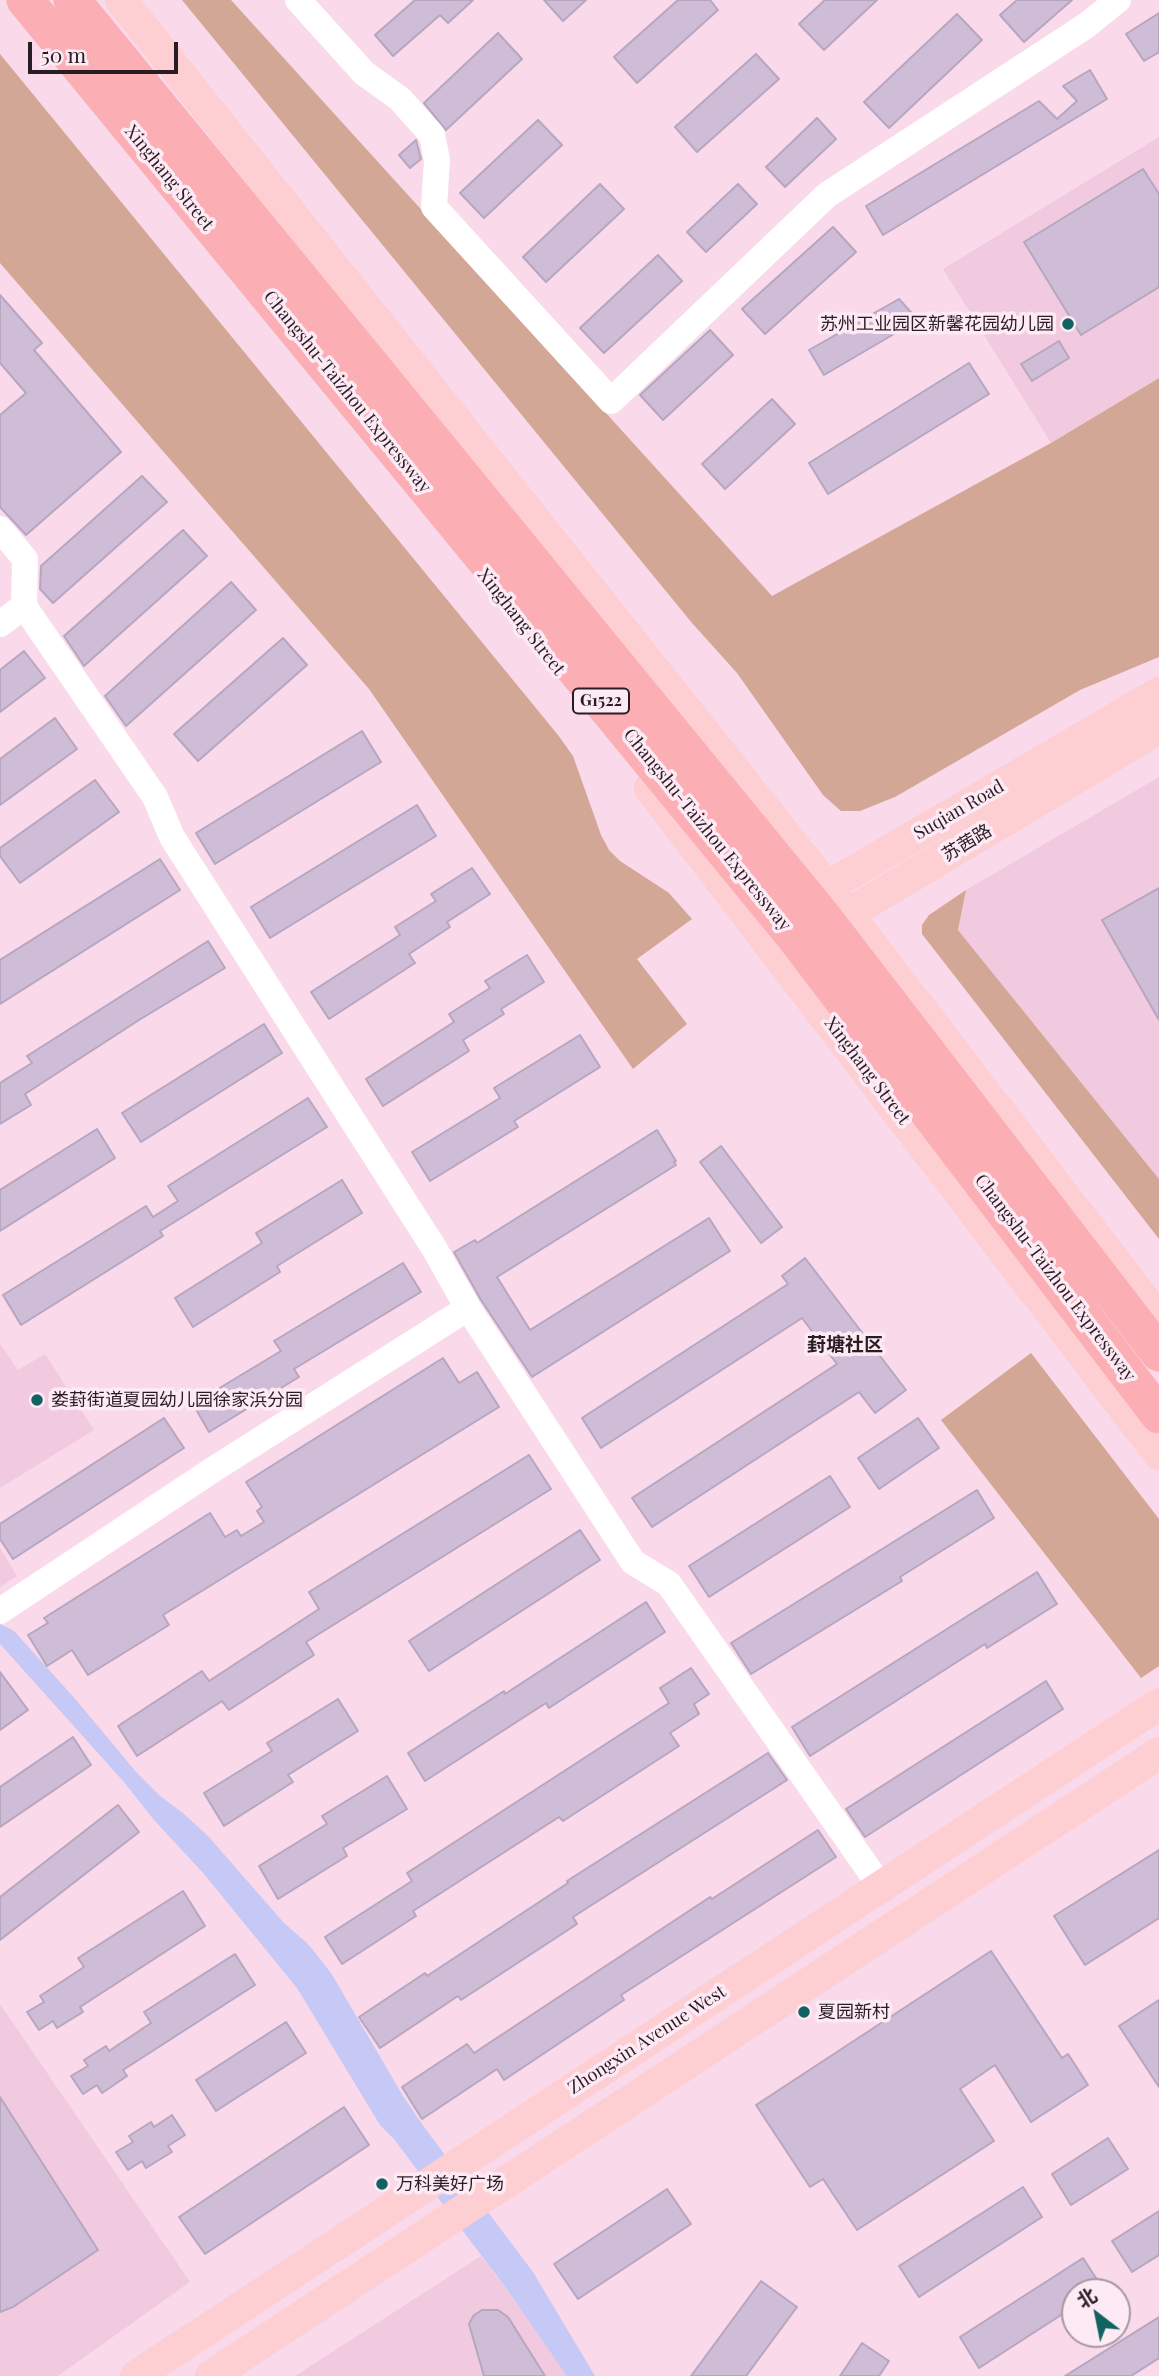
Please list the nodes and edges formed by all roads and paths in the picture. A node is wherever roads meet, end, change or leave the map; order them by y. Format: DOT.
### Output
graph roads {
  1 [pos="25,0"];
  2 [pos="72,0"];
  3 [pos="121,0"];
  4 [pos="298,0"];
  5 [pos="1118,0"];
  6 [pos="74,59"];
  7 [pos="0,529"];
  8 [pos="24,606"];
  9 [pos="0,624"];
  10 [pos="1159,692"];
  11 [pos="1159,728"];
  12 [pos="827,887"];
  13 [pos="848,914"];
  14 [pos="768,940"];
  15 [pos="468,1308"];
  16 [pos="1159,1319"];
  17 [pos="1059,1323"];
  18 [pos="1159,1353"];
  19 [pos="1159,1387"];
  20 [pos="1159,1415"];
  21 [pos="1159,1454"];
  22 [pos="0,1611"];
  23 [pos="1159,1704"];
  24 [pos="1159,1753"];
  25 [pos="881,1886"];
  26 [pos="490,2144"];
  27 [pos="513,2177"];
  28 [pos="136,2376"];
  29 [pos="211,2376"];
  1 -- 6 [label="highway, Changshu-Taizhou Expressway / G1522"];
  2 -- 18 [label="highway, Changshu-Taizhou Expressway / G1522"];
  3 -- 12 [label="main road"];
  4 -- 5 [label="street"];
  6 -- 14 [label="main road, Xinghang Street"];
  6 -- 20 [label="highway, Changshu-Taizhou Expressway / G1522"];
  7 -- 8 [label="street"];
  8 -- 9 [label="street"];
  8 -- 15 [label="street"];
  10 -- 12 [label="main road, Suqian Road"];
  11 -- 13 [label="main road, 苏茜路"];
  12 -- 13 [label="main road"];
  12 -- 14 [label="main road, Suqian Road"];
  13 -- 14 [label="main road, 苏茜路"];
  13 -- 16 [label="main road"];
  14 -- 17 [label="main road, Xinghang Street"];
  15 -- 22 [label="street"];
  15 -- 25 [label="street"];
  17 -- 19 [label="main road"];
  17 -- 21 [label="main road, Xinghang Street"];
  23 -- 25 [label="main road, Zhongxin Avenue West"];
  24 -- 27 [label="main road"];
  25 -- 26 [label="main road, Zhongxin Avenue West"];
  26 -- 27 [label="main road"];
  26 -- 28 [label="main road, Zhongxin Avenue West"];
  27 -- 29 [label="main road"];
}
